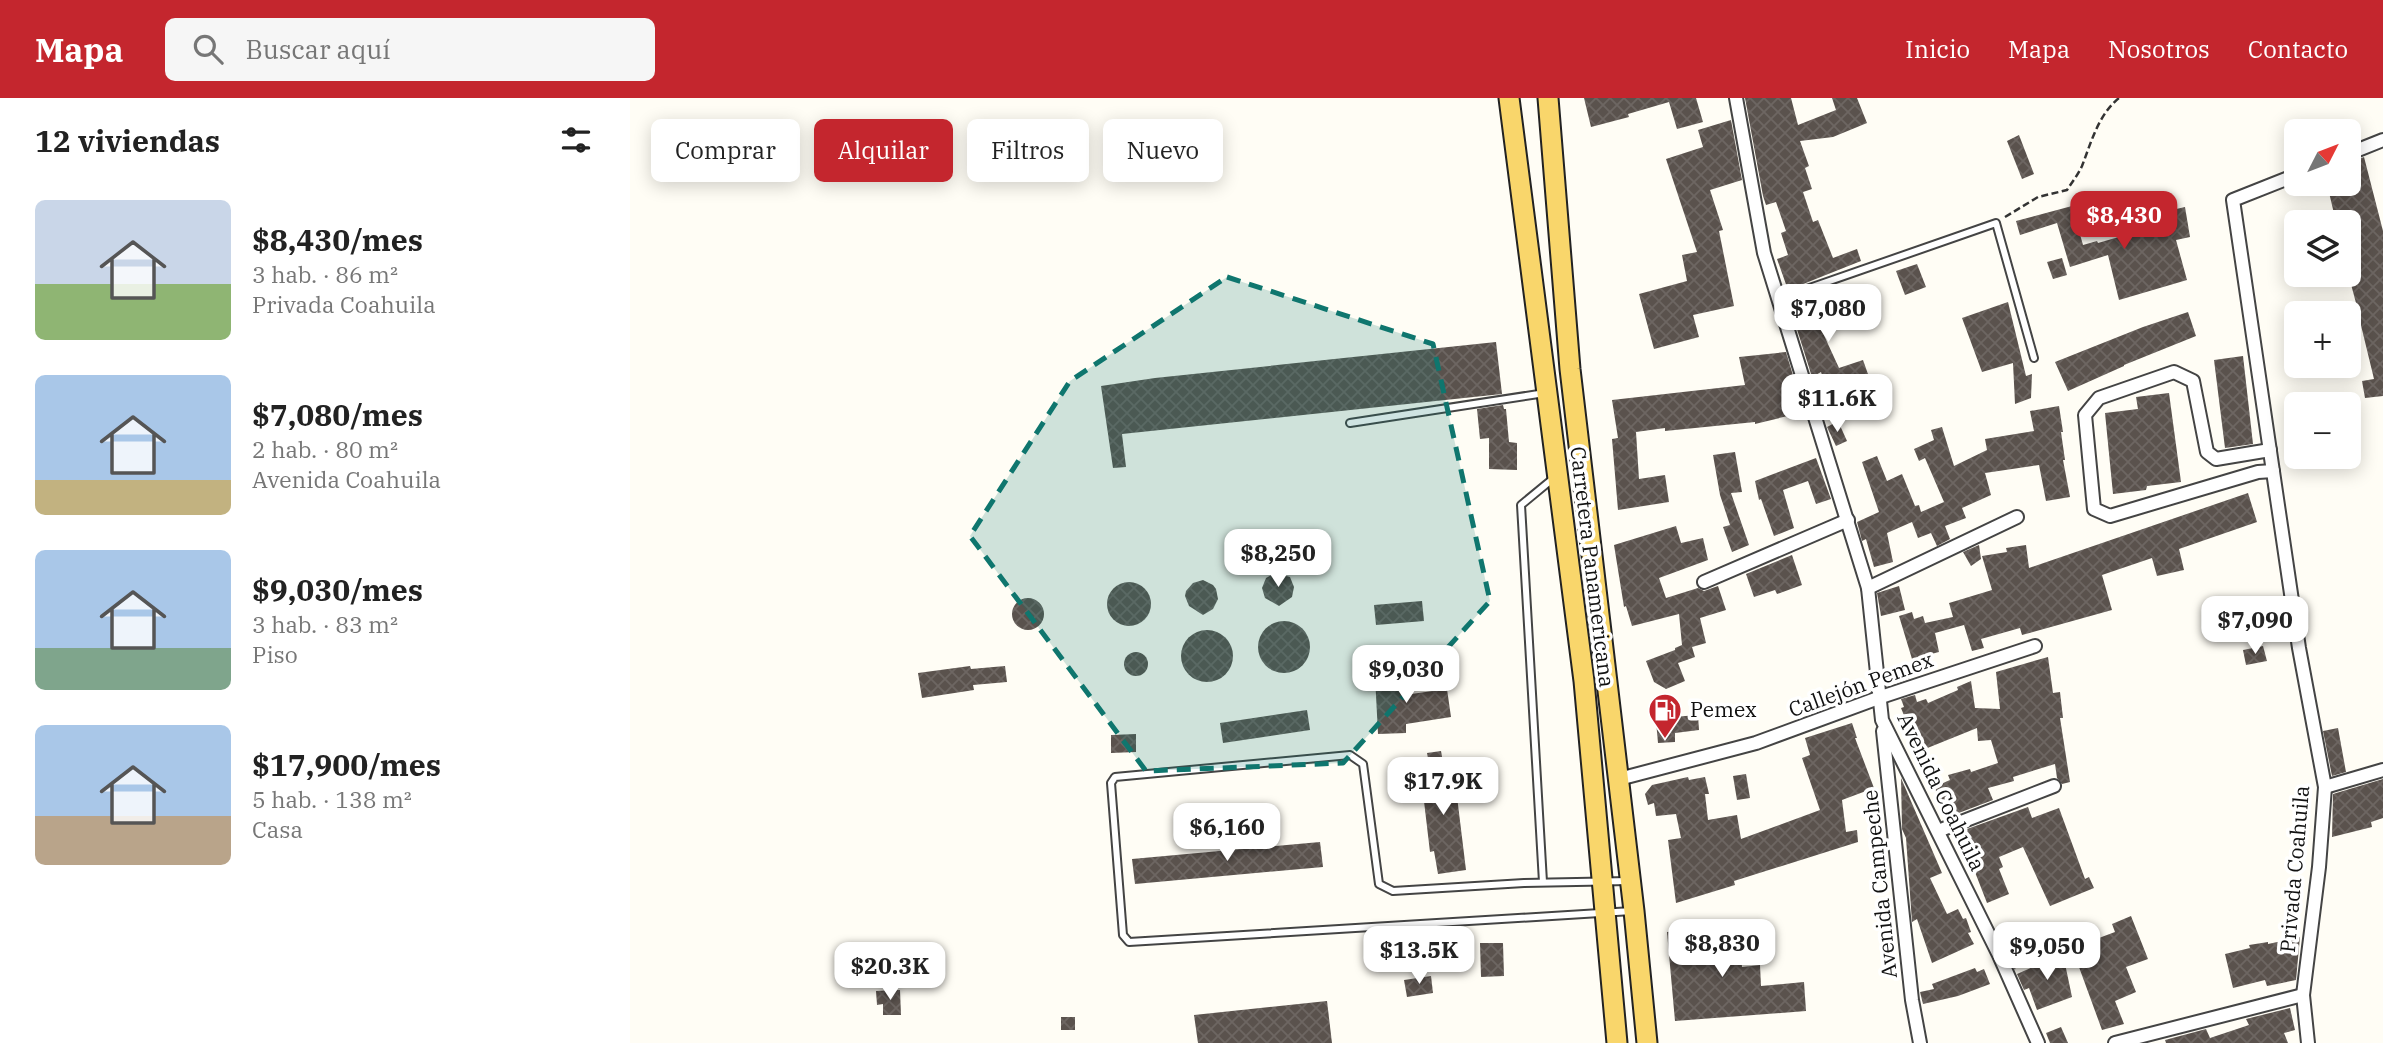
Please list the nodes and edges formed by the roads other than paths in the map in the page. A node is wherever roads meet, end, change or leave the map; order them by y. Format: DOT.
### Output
graph roads {
  1 [pos="1508,98"];
  2 [pos="1548,98"];
  3 [pos="1736,98"];
  4 [pos="2383,140"];
  5 [pos="2361,149"];
  6 [pos="2284,180"];
  7 [pos="1778,299"];
  8 [pos="2034,358"];
  9 [pos="1546,393"];
  10 [pos="1350,423"];
  11 [pos="2270,450"];
  12 [pos="2273,471"];
  13 [pos="1557,475"];
  14 [pos="2017,517"];
  15 [pos="1847,520"];
  16 [pos="1704,582"];
  17 [pos="1868,588"];
  18 [pos="2035,646"];
  19 [pos="1881,697"];
  20 [pos="1882,720"];
  21 [pos="2383,770"];
  22 [pos="1619,779"];
  23 [pos="2054,786"];
  24 [pos="2325,787"];
  25 [pos="1938,831"];
  26 [pos="1630,881"];
  27 [pos="1543,882"];
  28 [pos="1602,882"];
  29 [pos="1634,911"];
  30 [pos="1606,914"];
  31 [pos="2303,995"];
  32 [pos="1617,1043"];
  33 [pos="1647,1043"];
  34 [pos="1920,1043"];
  35 [pos="2038,1043"];
  36 [pos="2115,1043"];
  37 [pos="2308,1043"];
  1 -- 9 [label="main road, Carretera Panamericana"];
  2 -- 22 [label="main road, Carretera Panamericana"];
  3 -- 7 [label="street, Avenida Coahuila"];
  4 -- 5 [label="street"];
  6 -- 11 [label="street, Privada Coahuila"];
  7 -- 8 [label="lane"];
  7 -- 15 [label="street, Avenida Coahuila"];
  9 -- 10 [label="lane"];
  9 -- 13 [label="main road, Carretera Panamericana"];
  11 -- 12 [label="street, Privada Coahuila"];
  11 -- 12 [label="street"];
  12 -- 24 [label="street, Privada Coahuila"];
  13 -- 27 [label="lane"];
  13 -- 28 [label="main road, Carretera Panamericana"];
  14 -- 17 [label="street"];
  15 -- 16 [label="street"];
  15 -- 17 [label="street, Avenida Coahuila"];
  17 -- 19 [label="street, Avenida Coahuila"];
  18 -- 19 [label="street, Callejón Pemex"];
  19 -- 20 [label="street, Avenida Coahuila"];
  19 -- 22 [label="street, Callejón Pemex"];
  20 -- 25 [label="street, Avenida Coahuila"];
  20 -- 34 [label="street, Avenida Campeche"];
  21 -- 24 [label="street"];
  22 -- 26 [label="main road, Carretera Panamericana"];
  23 -- 25 [label="street"];
  24 -- 31 [label="street, Privada Coahuila"];
  25 -- 35 [label="street, Avenida Coahuila"];
  26 -- 28 [label="lane"];
  26 -- 29 [label="main road, Carretera Panamericana"];
  27 -- 28 [label="lane"];
  27 -- 30 [label="lane"];
  28 -- 30 [label="main road, Carretera Panamericana"];
  29 -- 30 [label="lane"];
  29 -- 33 [label="main road, Carretera Panamericana"];
  30 -- 32 [label="main road, Carretera Panamericana"];
  31 -- 36 [label="street"];
  31 -- 37 [label="street, Privada Coahuila"];
}
